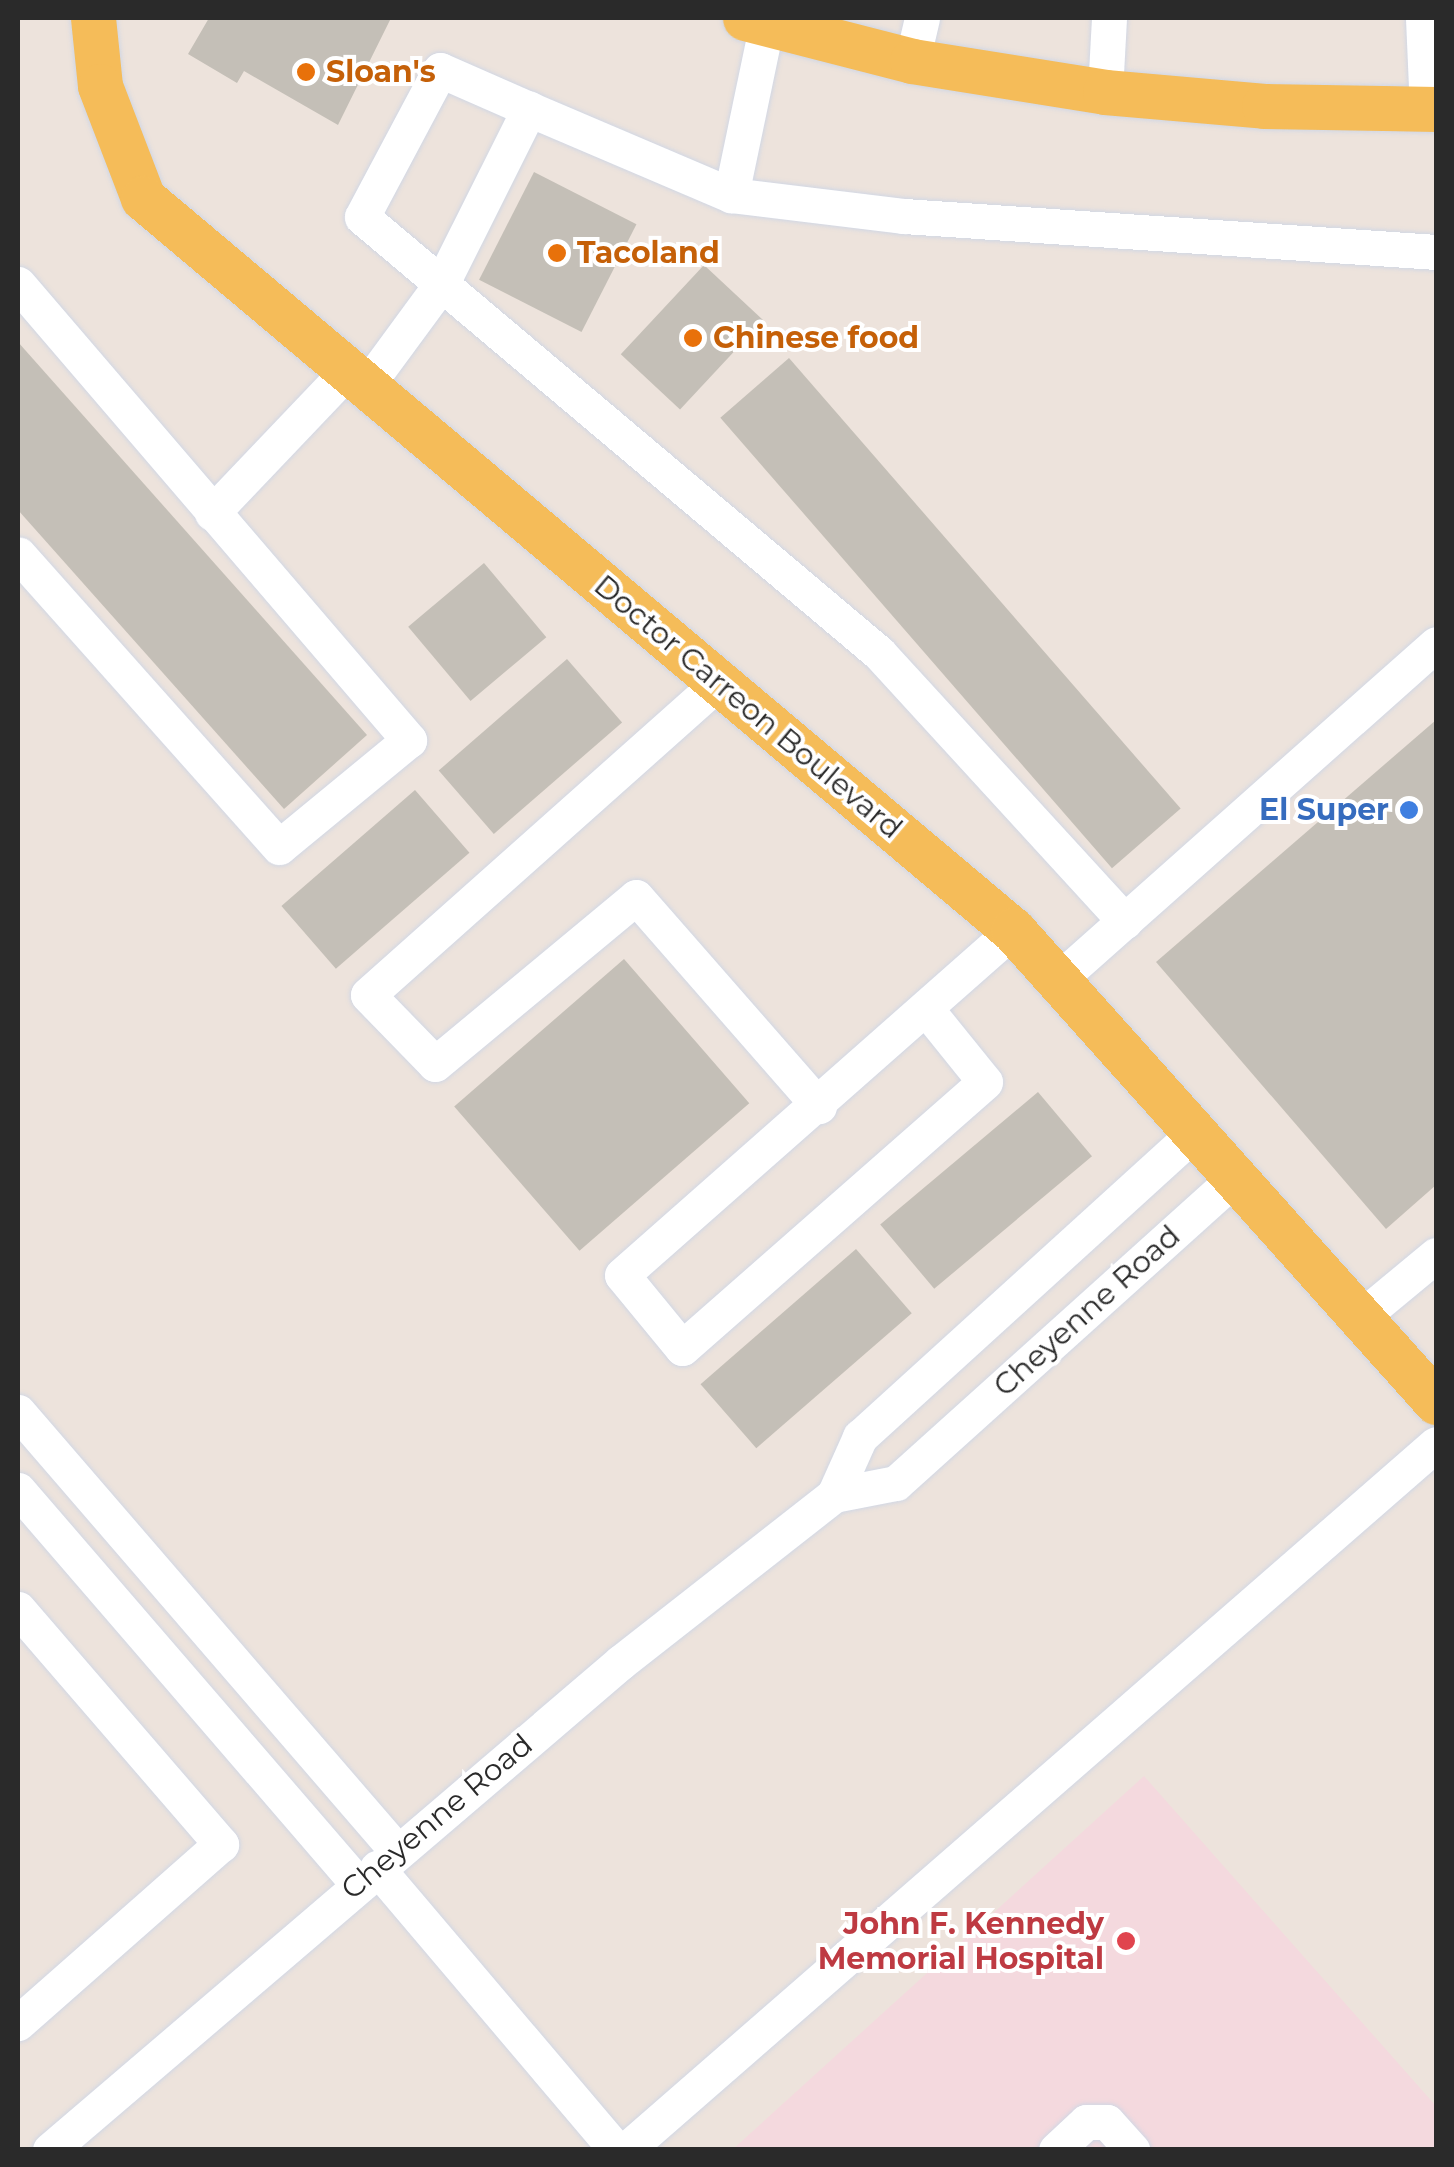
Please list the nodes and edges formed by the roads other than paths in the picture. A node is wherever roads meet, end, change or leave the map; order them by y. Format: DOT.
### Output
graph roads {
  1 [pos="93,18"];
  2 [pos="922,18"];
  3 [pos="1109,18"];
  4 [pos="1423,18"];
  5 [pos="756,20"];
  6 [pos="912,61"];
  7 [pos="1105,92"];
  8 [pos="529,109"];
  9 [pos="1432,109"];
  10 [pos="731,195"];
  11 [pos="1436,252"];
  12 [pos="18,284"];
  13 [pos="442,284"];
  14 [pos="358,378"];
  15 [pos="212,513"];
  16 [pos="18,554"];
  17 [pos="1436,644"];
  18 [pos="719,682"];
  19 [pos="1125,920"];
  20 [pos="1012,930"];
  21 [pos="1059,979"];
  22 [pos="927,1010"];
  23 [pos="820,1106"];
  24 [pos="1195,1132"];
  25 [pos="1236,1177"];
  26 [pos="1436,1254"];
  27 [pos="1360,1317"];
  28 [pos="1436,1402"];
  29 [pos="18,1412"];
  30 [pos="1436,1444"];
  31 [pos="834,1496"];
  32 [pos="20,1497"];
  33 [pos="124,1535"];
  34 [pos="86,1568"];
  35 [pos="18,1609"];
  36 [pos="377,1867"];
  37 [pos="18,2023"];
  38 [pos="50,2150"];
  39 [pos="616,2150"];
  40 [pos="626,2150"];
  41 [pos="1056,2150"];
  42 [pos="1132,2150"];
  1 -- 14 [label="main road, Doctor Carreon Boulevard"];
  2 -- 6 [label="street"];
  3 -- 7 [label="street"];
  4 -- 9 [label="street"];
  5 -- 6 [label="main road"];
  5 -- 10 [label="street"];
  6 -- 7 [label="main road"];
  7 -- 9 [label="main road"];
  8 -- 10 [label="street"];
  8 -- 13 [label="street"];
  8 -- 13 [label="street"];
  10 -- 11 [label="street"];
  12 -- 15 [label="street"];
  13 -- 14 [label="street"];
  13 -- 19 [label="street"];
  14 -- 15 [label="street"];
  14 -- 18 [label="main road, Doctor Carreon Boulevard"];
  15 -- 16 [label="street"];
  17 -- 19 [label="street"];
  18 -- 20 [label="main road, Doctor Carreon Boulevard"];
  18 -- 23 [label="street"];
  19 -- 21 [label="street"];
  20 -- 21 [label="main road, Doctor Carreon Boulevard"];
  20 -- 22 [label="street"];
  21 -- 24 [label="main road, Doctor Carreon Boulevard"];
  22 -- 23 [label="street"];
  22 -- 23 [label="street"];
  24 -- 25 [label="main road, Doctor Carreon Boulevard"];
  24 -- 31 [label="street, Cheyenne Road"];
  25 -- 27 [label="main road, Doctor Carreon Boulevard"];
  25 -- 31 [label="street, Cheyenne Road"];
  26 -- 27 [label="street"];
  27 -- 28 [label="main road, Doctor Carreon Boulevard"];
  29 -- 33 [label="street"];
  30 -- 40 [label="street"];
  31 -- 36 [label="street, Cheyenne Road"];
  32 -- 34 [label="street"];
  33 -- 34 [label="street"];
  33 -- 36 [label="street"];
  34 -- 36 [label="street"];
  35 -- 37 [label="street"];
  36 -- 38 [label="street, Cheyenne Road"];
  36 -- 39 [label="street"];
  41 -- 42 [label="street"];
}
